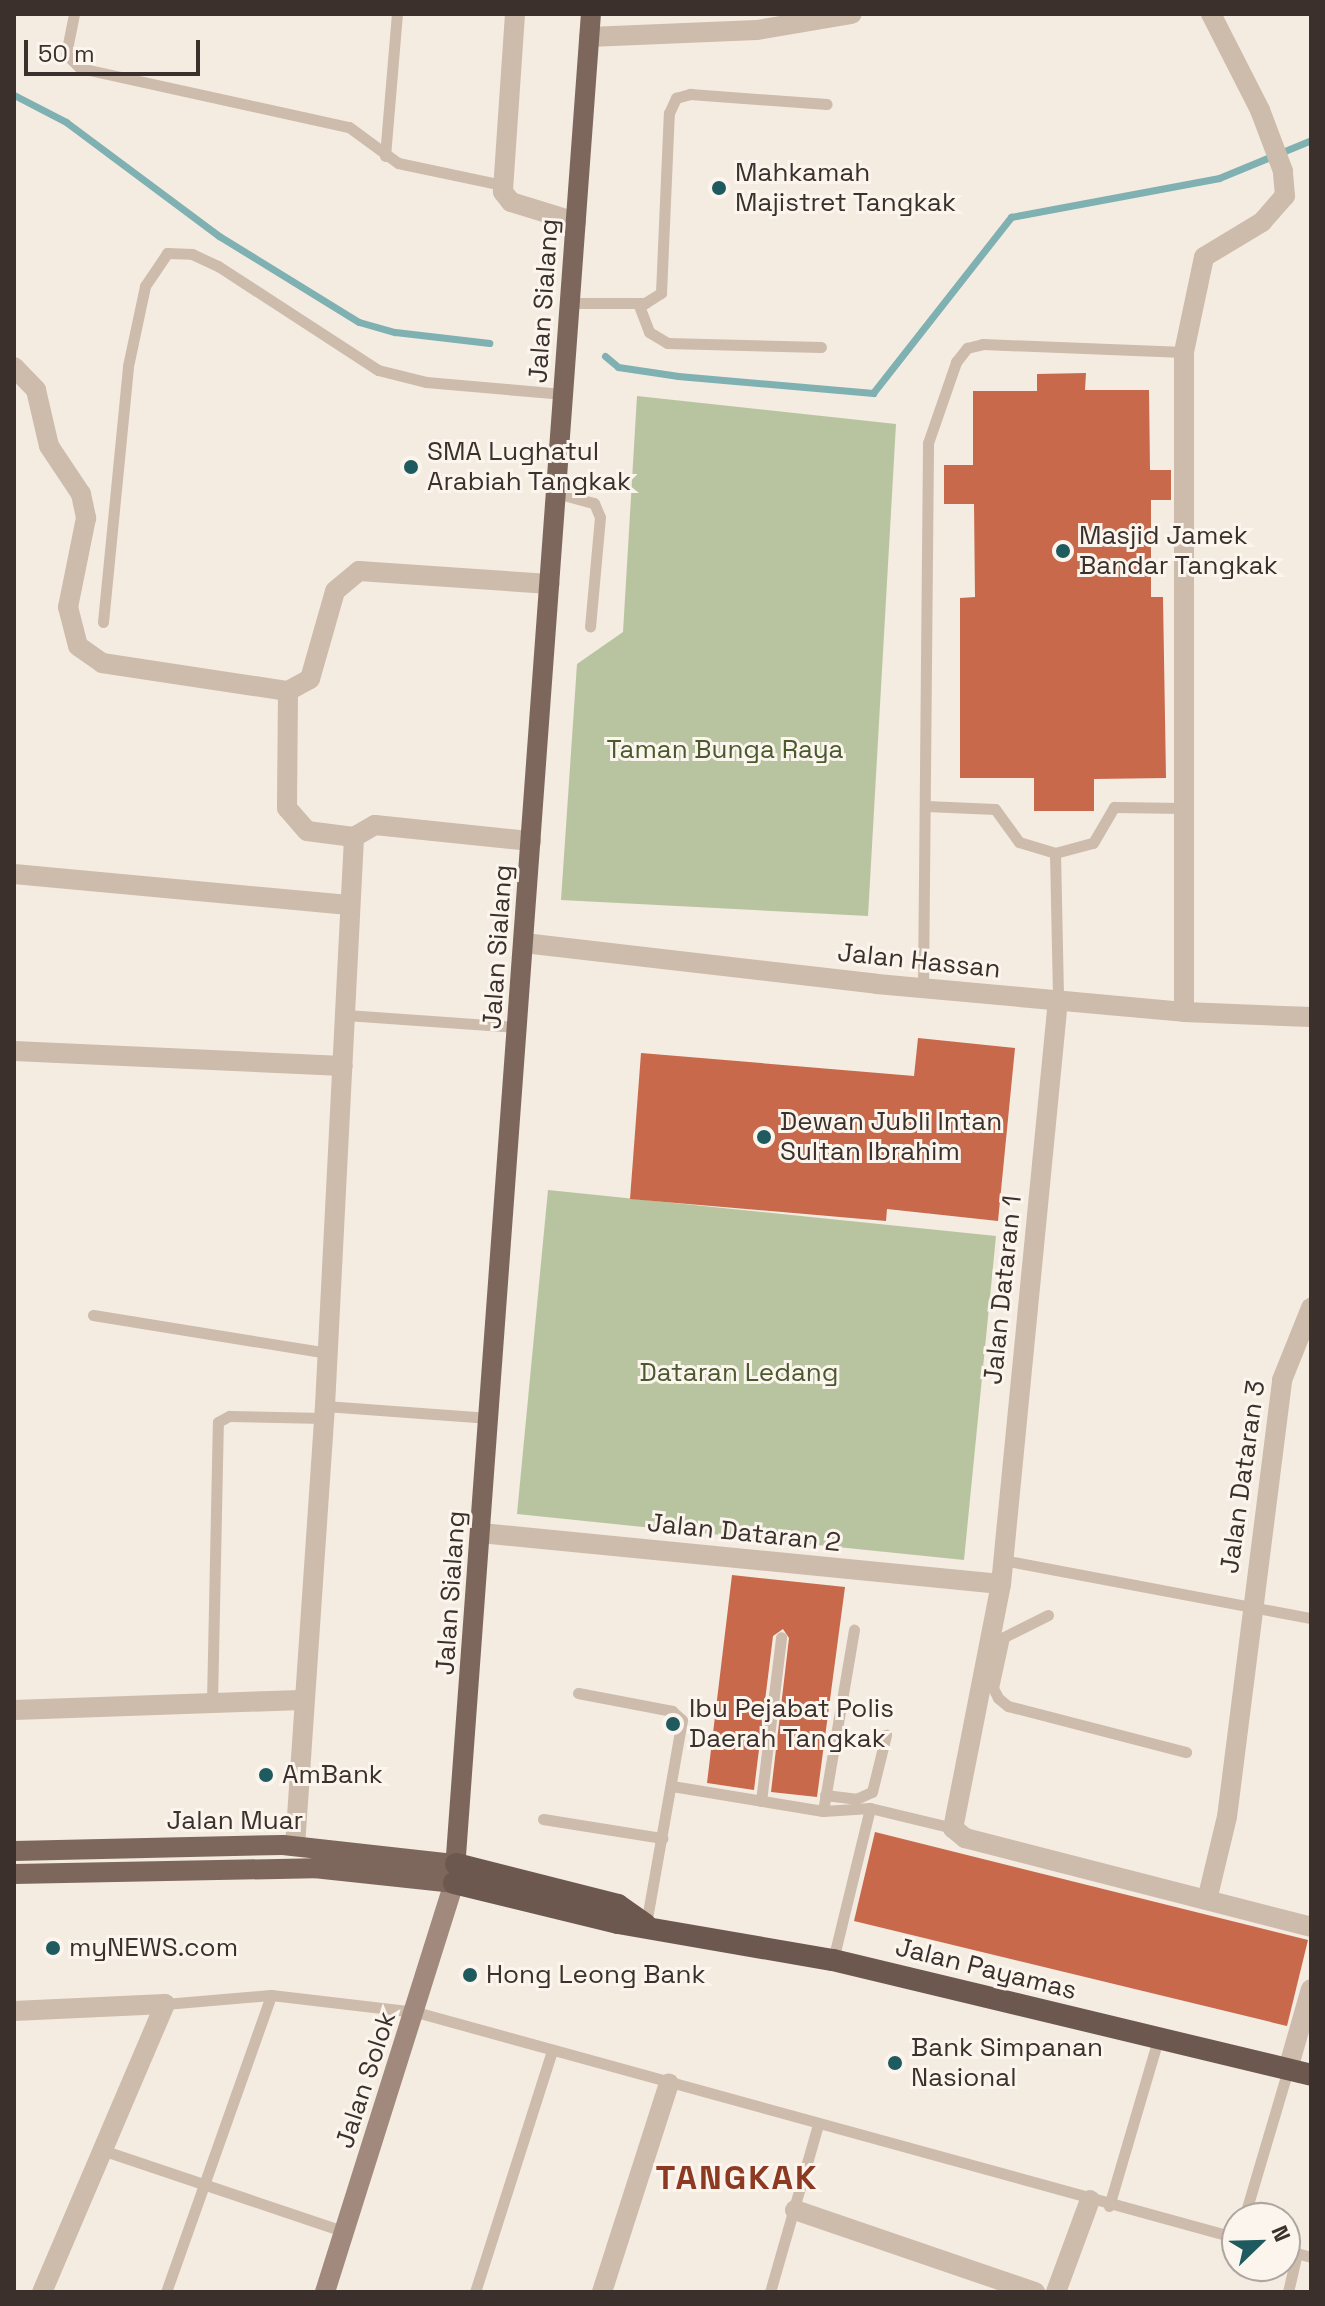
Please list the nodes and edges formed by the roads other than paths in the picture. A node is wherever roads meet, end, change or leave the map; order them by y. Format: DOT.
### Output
graph roads {
  1 [pos="74,14"];
  2 [pos="397,14"];
  3 [pos="515,14"];
  4 [pos="591,14"];
  5 [pos="852,14"];
  6 [pos="1211,14"];
  7 [pos="819,17"];
  8 [pos="589,37"];
  9 [pos="827,104"];
  10 [pos="385,156"];
  11 [pos="502,185"];
  12 [pos="576,222"];
  13 [pos="570,303"];
  14 [pos="638,303"];
  15 [pos="821,347"];
  16 [pos="1184,352"];
  17 [pos="14,367"];
  18 [pos="564,394"];
  19 [pos="556,493"];
  20 [pos="550,584"];
  21 [pos="103,622"];
  22 [pos="590,627"];
  23 [pos="288,691"];
  24 [pos="926,806"];
  25 [pos="1183,808"];
  26 [pos="354,837"];
  27 [pos="531,841"];
  28 [pos="1055,853"];
  29 [pos="14,874"];
  30 [pos="349,905"];
  31 [pos="524,943"];
  32 [pos="923,988"];
  33 [pos="1058,1000"];
  34 [pos="1184,1012"];
  35 [pos="346,1015"];
  36 [pos="1311,1017"];
  37 [pos="518,1027"];
  38 [pos="14,1051"];
  39 [pos="343,1066"];
  40 [pos="1311,1308"];
  41 [pos="93,1315"];
  42 [pos="328,1353"];
  43 [pos="325,1412"];
  44 [pos="490,1418"];
  45 [pos="481,1533"];
  46 [pos="1003,1560"];
  47 [pos="1001,1584"];
  48 [pos="1250,1609"];
  49 [pos="1048,1615"];
  50 [pos="1311,1618"];
  51 [pos="854,1630"];
  52 [pos="781,1637"];
  53 [pos="578,1693"];
  54 [pos="302,1700"];
  55 [pos="212,1703"];
  56 [pos="14,1710"];
  57 [pos="886,1735"];
  58 [pos="1186,1752"];
  59 [pos="672,1786"];
  60 [pos="825,1795"];
  61 [pos="761,1801"];
  62 [pos="870,1808"];
  63 [pos="823,1811"];
  64 [pos="543,1819"];
  65 [pos="953,1828"];
  66 [pos="662,1838"];
  67 [pos="295,1846"];
  68 [pos="14,1851"];
  69 [pos="14,1874"];
  70 [pos="455,1874"];
  71 [pos="1207,1900"];
  72 [pos="646,1924"];
  73 [pos="1311,1927"];
  74 [pos="833,1960"];
  75 [pos="1311,1989"];
  76 [pos="271,1995"];
  77 [pos="165,2004"];
  78 [pos="14,2011"];
  79 [pos="416,2012"];
  80 [pos="1158,2040"];
  81 [pos="552,2050"];
  82 [pos="1288,2069"];
  83 [pos="1311,2075"];
  84 [pos="669,2083"];
  85 [pos="818,2125"];
  86 [pos="105,2151"];
  87 [pos="205,2187"];
  88 [pos="1249,2202"];
  89 [pos="1099,2203"];
  90 [pos="795,2210"];
  91 [pos="345,2232"];
  92 [pos="1221,2234"];
  93 [pos="42,2292"];
  94 [pos="166,2292"];
  95 [pos="325,2292"];
  96 [pos="475,2292"];
  97 [pos="602,2292"];
  98 [pos="770,2292"];
  99 [pos="1035,2292"];
  100 [pos="1056,2292"];
  1 -- 10 [label="lane"];
  2 -- 10 [label="lane"];
  3 -- 11 [label="street"];
  4 -- 8 [label="main road, Jalan Sialang"];
  5 -- 7 [label="street"];
  6 -- 16 [label="street"];
  7 -- 8 [label="street"];
  8 -- 12 [label="main road, Jalan Sialang"];
  9 -- 14 [label="lane"];
  10 -- 11 [label="lane"];
  11 -- 12 [label="street"];
  12 -- 13 [label="main road, Jalan Sialang"];
  13 -- 14 [label="lane"];
  13 -- 18 [label="main road, Jalan Sialang"];
  14 -- 15 [label="lane"];
  16 -- 24 [label="lane"];
  16 -- 25 [label="street"];
  17 -- 23 [label="street"];
  18 -- 19 [label="main road, Jalan Sialang"];
  18 -- 21 [label="lane"];
  19 -- 20 [label="main road, Jalan Sialang"];
  19 -- 22 [label="lane"];
  20 -- 23 [label="street"];
  20 -- 27 [label="main road, Jalan Sialang"];
  23 -- 26 [label="street"];
  24 -- 28 [label="lane"];
  24 -- 32 [label="lane"];
  25 -- 28 [label="lane"];
  25 -- 34 [label="street"];
  26 -- 27 [label="street"];
  26 -- 30 [label="street"];
  27 -- 31 [label="main road, Jalan Sialang"];
  28 -- 33 [label="lane"];
  29 -- 30 [label="street"];
  30 -- 35 [label="street"];
  31 -- 32 [label="street, Jalan Hassan"];
  31 -- 37 [label="main road, Jalan Sialang"];
  32 -- 33 [label="street, Jalan Hassan"];
  33 -- 34 [label="street, Jalan Hassan"];
  33 -- 46 [label="street, Jalan Dataran 1"];
  34 -- 36 [label="street, Jalan Hassan"];
  35 -- 37 [label="lane"];
  35 -- 39 [label="street"];
  37 -- 44 [label="main road, Jalan Sialang"];
  38 -- 39 [label="street"];
  39 -- 42 [label="street"];
  40 -- 48 [label="street, Jalan Dataran 3"];
  41 -- 42 [label="lane"];
  42 -- 43 [label="street"];
  43 -- 44 [label="lane"];
  43 -- 54 [label="street"];
  43 -- 55 [label="lane"];
  44 -- 45 [label="main road, Jalan Sialang"];
  45 -- 47 [label="street, Jalan Dataran 2"];
  45 -- 70 [label="main road, Jalan Sialang"];
  46 -- 47 [label="street, Jalan Dataran 1"];
  46 -- 48 [label="lane"];
  47 -- 65 [label="street, Jalan Dataran 1"];
  48 -- 50 [label="lane"];
  48 -- 71 [label="street, Jalan Dataran 3"];
  49 -- 58 [label="lane"];
  51 -- 60 [label="lane"];
  52 -- 61 [label="lane"];
  53 -- 59 [label="lane"];
  54 -- 55 [label="street"];
  54 -- 67 [label="street"];
  55 -- 56 [label="street"];
  57 -- 60 [label="lane"];
  59 -- 61 [label="lane"];
  59 -- 66 [label="lane"];
  60 -- 63 [label="lane"];
  61 -- 63 [label="lane"];
  62 -- 63 [label="lane"];
  62 -- 65 [label="lane"];
  62 -- 74 [label="lane"];
  64 -- 66 [label="lane"];
  65 -- 71 [label="street"];
  66 -- 72 [label="lane"];
  67 -- 68 [label="main road, Jalan Muar"];
  67 -- 70 [label="main road, Jalan Muar"];
  69 -- 70 [label="main road, Jalan Muar"];
  70 -- 72 [label="highway, Jalan Payamas"];
  70 -- 79 [label="main road, Jalan Solok"];
  71 -- 73 [label="street"];
  72 -- 74 [label="highway, Jalan Payamas"];
  74 -- 80 [label="highway, Jalan Payamas"];
  75 -- 82 [label="street"];
  76 -- 77 [label="lane"];
  76 -- 79 [label="lane"];
  76 -- 87 [label="lane"];
  77 -- 78 [label="street"];
  77 -- 86 [label="street"];
  79 -- 81 [label="lane"];
  79 -- 91 [label="main road, Jalan Solok"];
  80 -- 82 [label="highway, Jalan Payamas"];
  80 -- 89 [label="lane"];
  81 -- 84 [label="lane"];
  81 -- 96 [label="lane"];
  82 -- 83 [label="highway, Jalan Payamas"];
  82 -- 88 [label="lane"];
  84 -- 85 [label="lane"];
  84 -- 97 [label="street"];
  85 -- 89 [label="lane"];
  85 -- 90 [label="lane"];
  86 -- 87 [label="lane"];
  86 -- 93 [label="street"];
  87 -- 91 [label="lane"];
  87 -- 94 [label="lane"];
  89 -- 92 [label="lane"];
  89 -- 100 [label="street"];
  90 -- 98 [label="lane"];
  90 -- 99 [label="street"];
  91 -- 95 [label="main road, Jalan Solok"];
}
